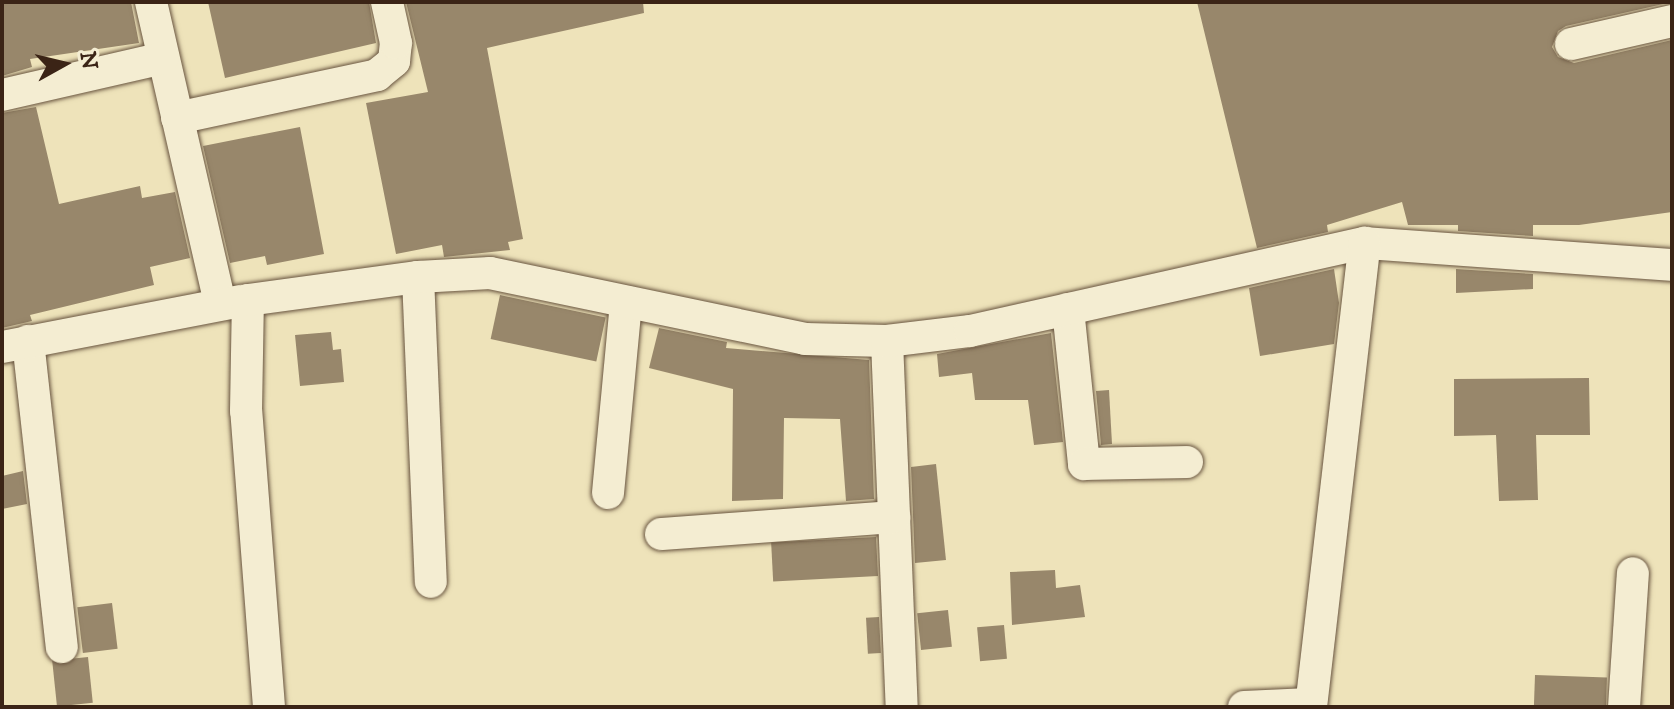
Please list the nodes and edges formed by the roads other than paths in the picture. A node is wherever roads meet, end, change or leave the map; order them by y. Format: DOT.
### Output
graph roads {
  1 [pos="151,2"];
  2 [pos="387,2"];
  3 [pos="1672,21"];
  4 [pos="1571,44"];
  5 [pos="163,58"];
  6 [pos="2,95"];
  7 [pos="177,118"];
  8 [pos="1365,243"];
  9 [pos="1672,265"];
  10 [pos="418,277"];
  11 [pos="234,302"];
  12 [pos="626,302"];
  13 [pos="1068,309"];
  14 [pos="887,341"];
  15 [pos="15,344"];
  16 [pos="1187,462"];
  17 [pos="608,493"];
  18 [pos="894,517"];
  19 [pos="661,534"];
  20 [pos="1633,573"];
  21 [pos="431,582"];
  22 [pos="62,647"];
  23 [pos="1310,705"];
  24 [pos="269,707"];
  25 [pos="902,707"];
  26 [pos="1244,707"];
  27 [pos="1624,707"];
  1 -- 5 [label="street"];
  2 -- 7 [label="street"];
  3 -- 4 [label="street"];
  5 -- 6 [label="street"];
  5 -- 7 [label="street"];
  7 -- 11 [label="street"];
  8 -- 9 [label="street"];
  8 -- 13 [label="street"];
  8 -- 23 [label="street"];
  10 -- 11 [label="street"];
  10 -- 12 [label="street"];
  10 -- 21 [label="street"];
  11 -- 15 [label="street"];
  11 -- 24 [label="street"];
  12 -- 14 [label="street"];
  12 -- 17 [label="street"];
  13 -- 14 [label="street"];
  13 -- 16 [label="street"];
  14 -- 18 [label="street"];
  15 -- 22 [label="street"];
  18 -- 19 [label="street"];
  18 -- 25 [label="street"];
  20 -- 27 [label="street"];
  23 -- 26 [label="street"];
}
